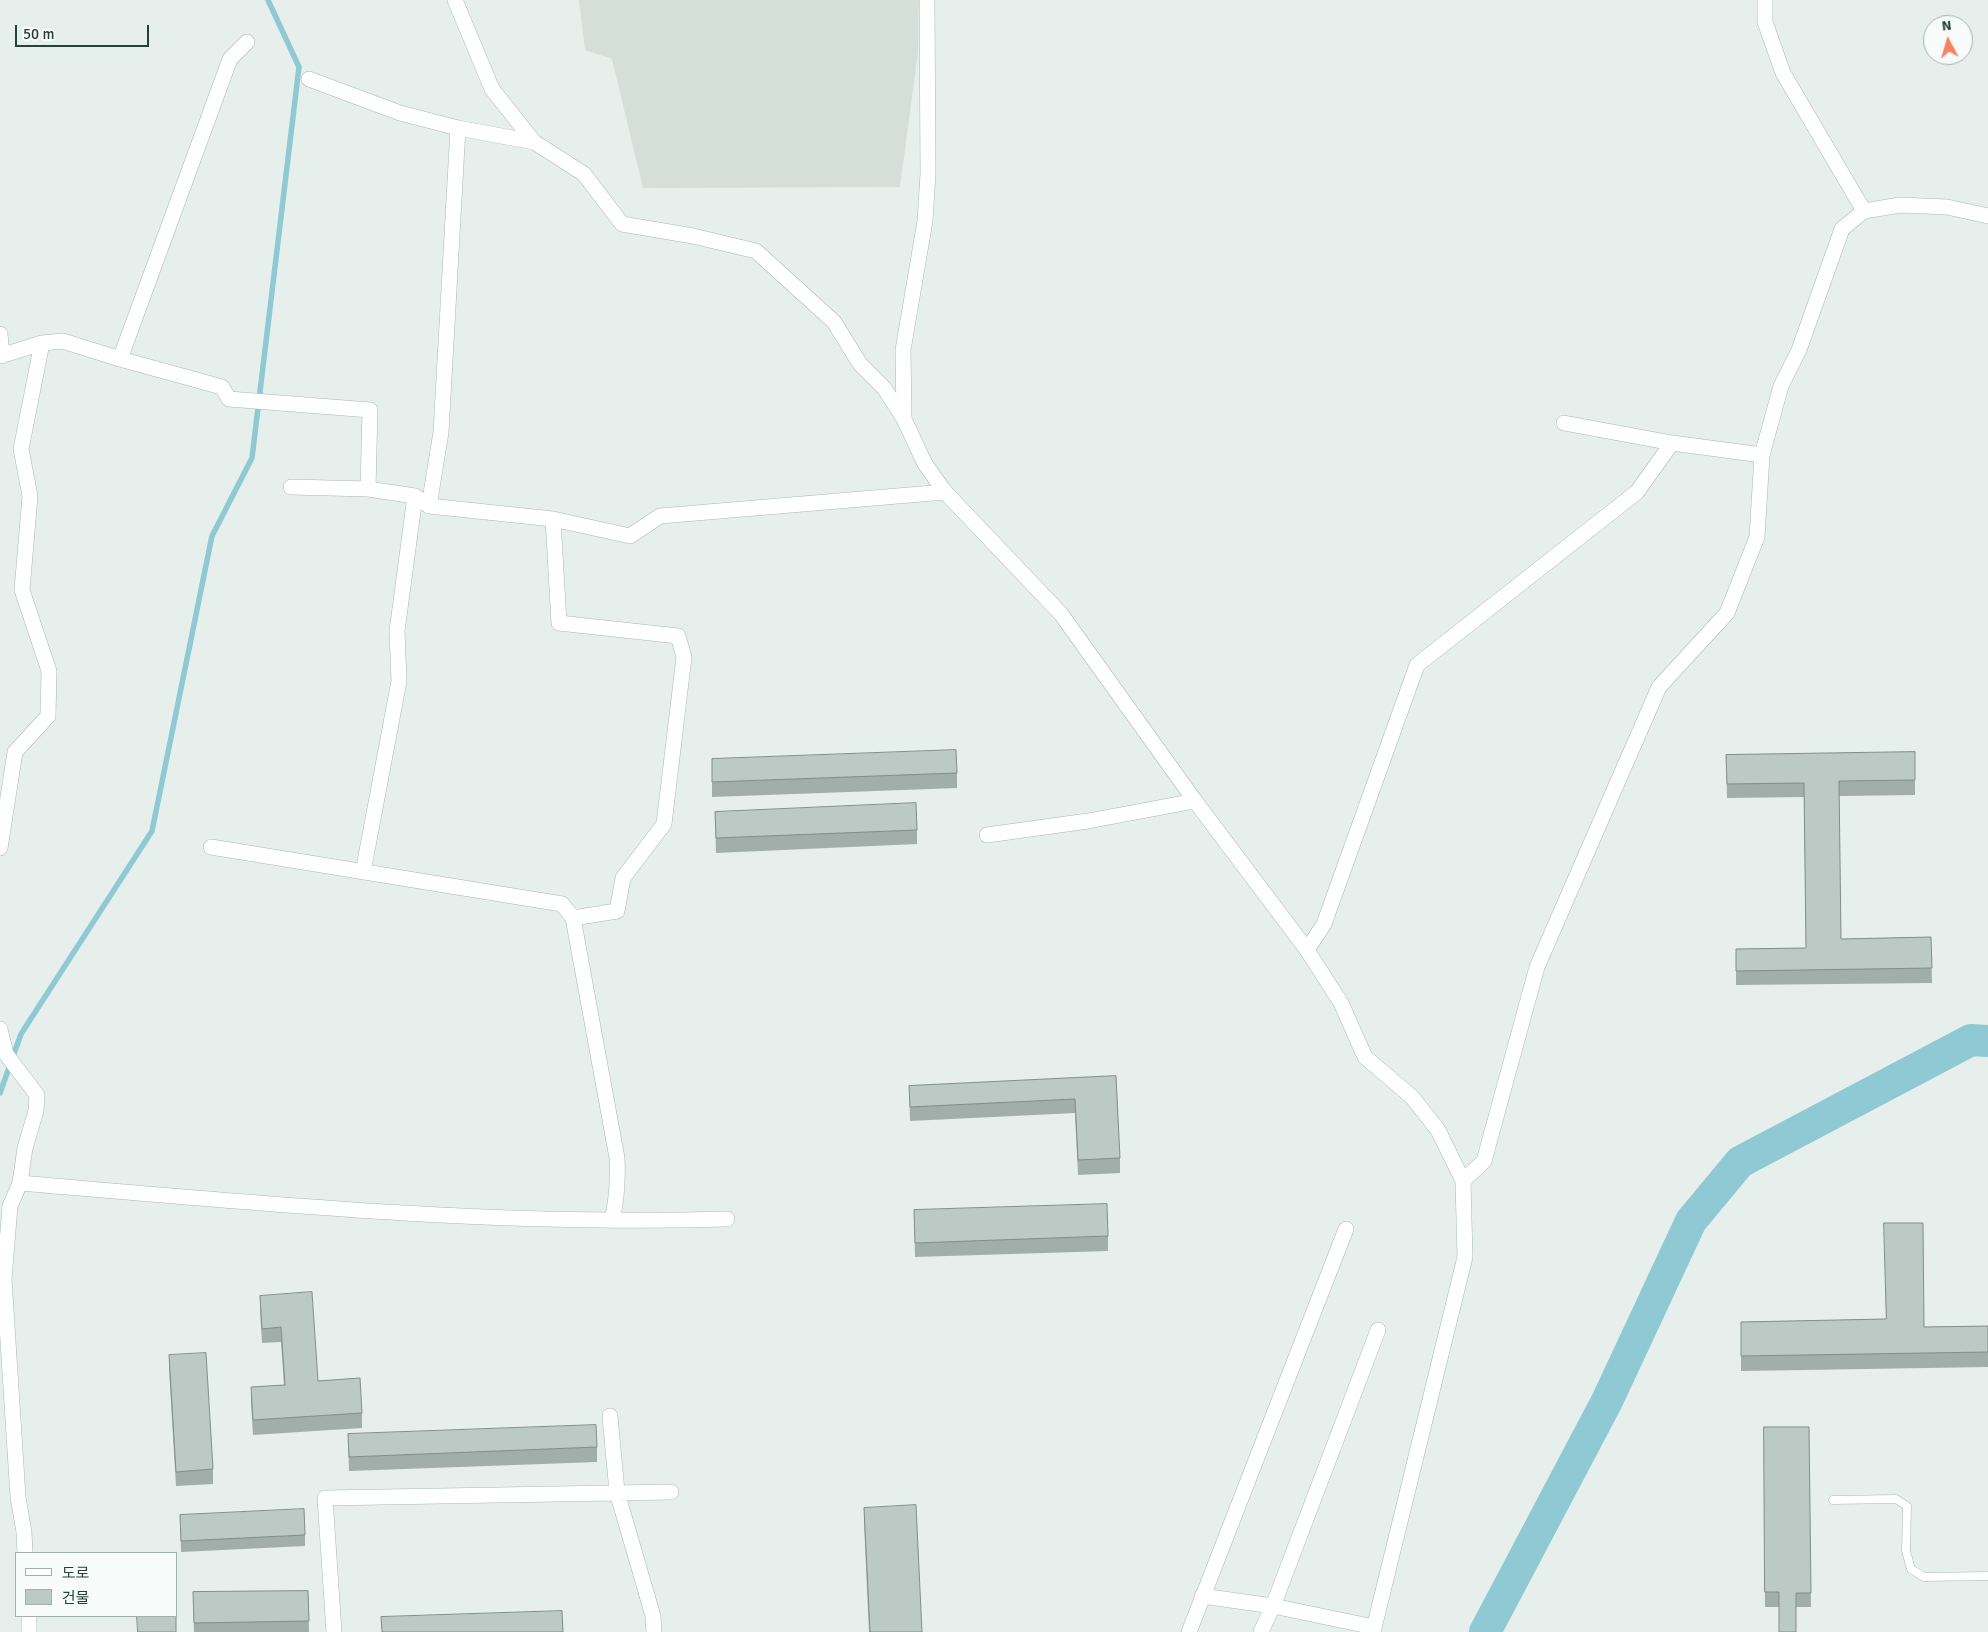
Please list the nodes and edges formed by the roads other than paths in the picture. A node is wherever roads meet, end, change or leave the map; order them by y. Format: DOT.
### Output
graph roads {
  1 [pos="455,0"];
  2 [pos="927,0"];
  3 [pos="1765,0"];
  4 [pos="247,42"];
  5 [pos="309,79"];
  6 [pos="458,128"];
  7 [pos="534,142"];
  8 [pos="1864,211"];
  9 [pos="1988,216"];
  10 [pos="0,334"];
  11 [pos="42,343"];
  12 [pos="1,356"];
  13 [pos="120,358"];
  14 [pos="904,419"];
  15 [pos="1564,423"];
  16 [pos="1672,443"];
  17 [pos="1762,455"];
  18 [pos="291,487"];
  19 [pos="368,489"];
  20 [pos="945,492"];
  21 [pos="415,496"];
  22 [pos="429,506"];
  23 [pos="553,519"];
  24 [pos="1195,801"];
  25 [pos="987,835"];
  26 [pos="211,847"];
  27 [pos="0,848"];
  28 [pos="362,872"];
  29 [pos="573,918"];
  30 [pos="1307,950"];
  31 [pos="0,1029"];
  32 [pos="1463,1181"];
  33 [pos="20,1183"];
  34 [pos="727,1219"];
  35 [pos="612,1220"];
  36 [pos="1346,1229"];
  37 [pos="1378,1330"];
  38 [pos="610,1416"];
  39 [pos="617,1492"];
  40 [pos="671,1492"];
  41 [pos="1832,1500"];
  42 [pos="25,1552"];
  43 [pos="1988,1576"];
  44 [pos="1202,1596"];
  45 [pos="1273,1606"];
  46 [pos="29,1617"];
  47 [pos="1373,1630"];
  48 [pos="29,1632"];
  49 [pos="334,1632"];
  50 [pos="654,1632"];
  51 [pos="1189,1632"];
  52 [pos="1261,1632"];
  1 -- 7 [label="street"];
  2 -- 14 [label="street"];
  3 -- 8 [label="street"];
  4 -- 13 [label="street"];
  5 -- 6 [label="street"];
  6 -- 7 [label="street"];
  6 -- 22 [label="street"];
  7 -- 14 [label="street"];
  8 -- 9 [label="street"];
  8 -- 17 [label="street"];
  10 -- 12 [label="street"];
  11 -- 12 [label="street"];
  11 -- 13 [label="street"];
  11 -- 27 [label="street"];
  13 -- 19 [label="street"];
  14 -- 20 [label="street"];
  15 -- 16 [label="street"];
  16 -- 17 [label="street"];
  16 -- 30 [label="street"];
  17 -- 32 [label="street"];
  18 -- 19 [label="street"];
  19 -- 21 [label="street"];
  20 -- 23 [label="street"];
  20 -- 24 [label="street"];
  21 -- 22 [label="street"];
  21 -- 28 [label="street"];
  22 -- 23 [label="street"];
  23 -- 29 [label="street"];
  24 -- 25 [label="street"];
  24 -- 30 [label="street"];
  26 -- 28 [label="street"];
  28 -- 29 [label="street"];
  29 -- 35 [label="street"];
  30 -- 32 [label="street"];
  31 -- 33 [label="street"];
  32 -- 47 [label="street"];
  33 -- 35 [label="street"];
  33 -- 42 [label="street"];
  34 -- 35 [label="street"];
  36 -- 44 [label="street"];
  37 -- 45 [label="street"];
  38 -- 39 [label="street"];
  39 -- 40 [label="street"];
  39 -- 49 [label="street"];
  39 -- 50 [label="street"];
  41 -- 43 [label="lane"];
  44 -- 45 [label="street"];
  44 -- 51 [label="street"];
  45 -- 47 [label="street"];
  45 -- 52 [label="street"];
  46 -- 48 [label="street"];
}
